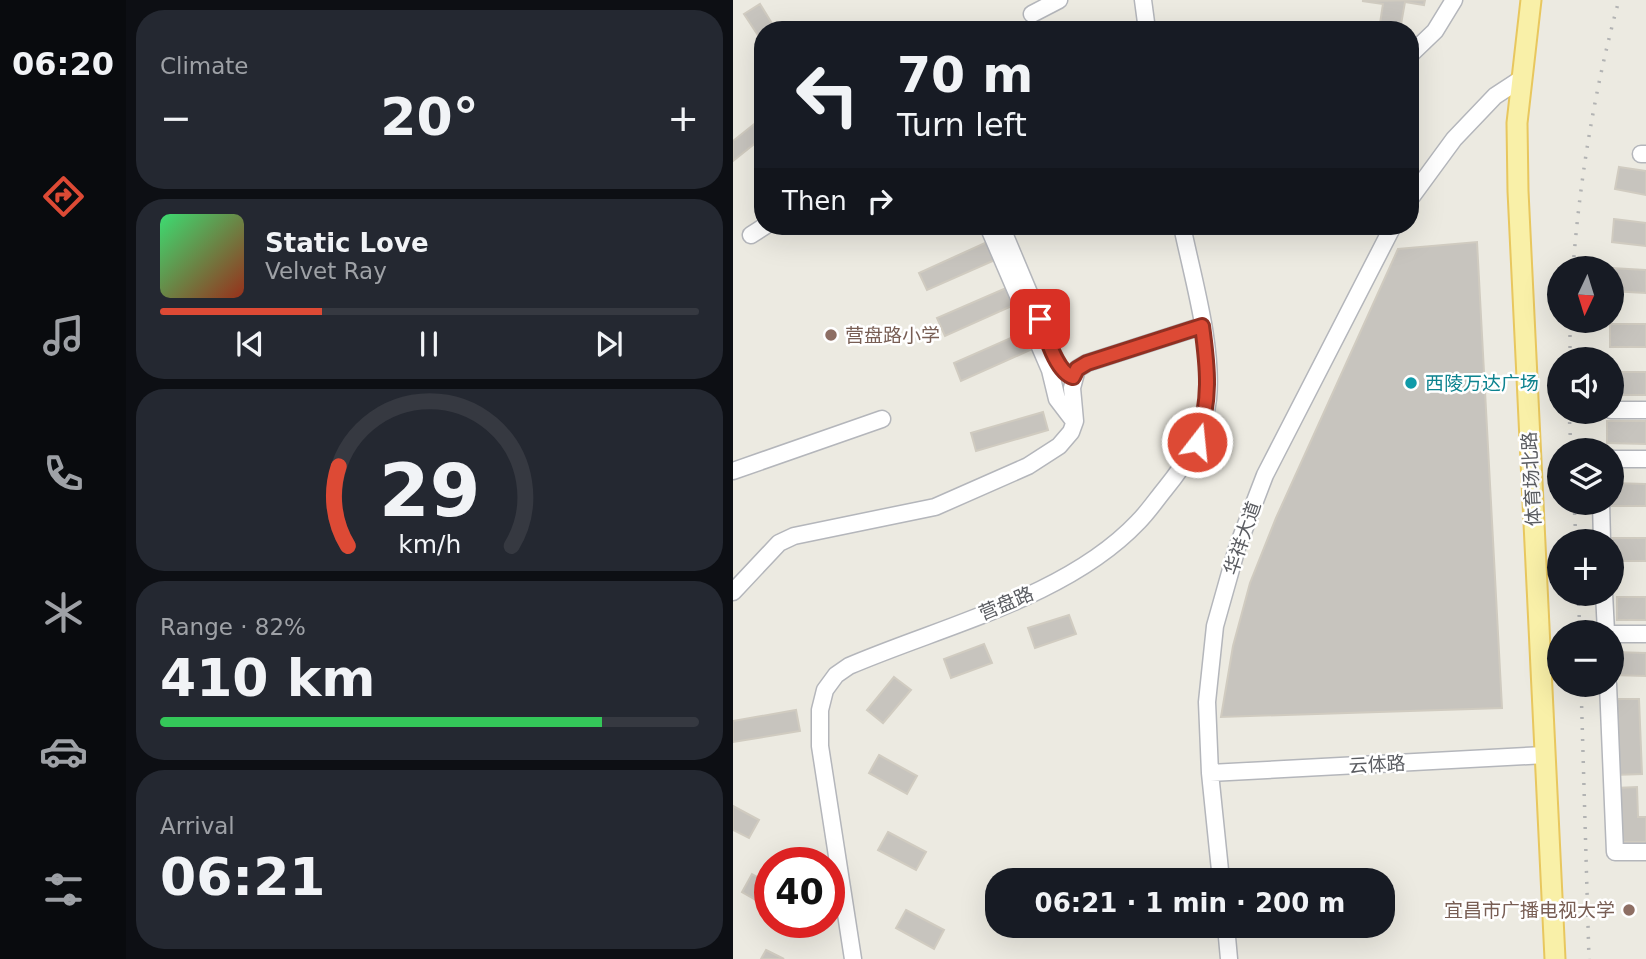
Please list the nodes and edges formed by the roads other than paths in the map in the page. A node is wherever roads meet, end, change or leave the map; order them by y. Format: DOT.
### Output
graph roads {
  1 [pos="1059,0"];
  2 [pos="1143,0"];
  3 [pos="1454,0"];
  4 [pos="1530,0"];
  5 [pos="1539,0"];
  6 [pos="1032,13"];
  7 [pos="1146,21"];
  8 [pos="1419,46"];
  9 [pos="1521,79"];
  10 [pos="1419,187"];
  11 [pos="992,235"];
  12 [pos="1005,235"];
  13 [pos="1184,235"];
  14 [pos="1388,235"];
  15 [pos="1202,326"];
  16 [pos="1073,377"];
  17 [pos="1624,410"];
  18 [pos="1646,410"];
  19 [pos="882,419"];
  20 [pos="1075,421"];
  21 [pos="1624,459"];
  22 [pos="1646,459"];
  23 [pos="733,471"];
  24 [pos="733,592"];
  25 [pos="1624,634"];
  26 [pos="1646,634"];
  27 [pos="1609,697"];
  28 [pos="1545,755"];
  29 [pos="1210,773"];
  30 [pos="1646,852"];
  31 [pos="1220,868"];
  32 [pos="1227,938"];
  33 [pos="853,959"];
  34 [pos="1229,959"];
  35 [pos="1555,959"];
  36 [pos="1565,959"];
  1 -- 6 [label="street"];
  2 -- 7 [label="street"];
  3 -- 8 [label="street"];
  4 -- 9 [label="main road, 体育场北路"];
  5 -- 36 [label="main road, 体育场北路"];
  9 -- 10 [label="street"];
  9 -- 28 [label="main road, 体育场北路"];
  11 -- 20 [label="street"];
  12 -- 16 [label="street"];
  13 -- 15 [label="street, 营盘路"];
  14 -- 29 [label="street, 华祥大道"];
  15 -- 16 [label="street"];
  15 -- 33 [label="street, 营盘路"];
  16 -- 20 [label="street"];
  17 -- 18 [label="street"];
  19 -- 23 [label="street"];
  20 -- 24 [label="street"];
  21 -- 22 [label="street"];
  25 -- 26 [label="street"];
  27 -- 30 [label="street"];
  28 -- 29 [label="street, 云体路"];
  28 -- 35 [label="main road, 体育场北路"];
  29 -- 31 [label="street, 华祥大道"];
  32 -- 34 [label="street"];
}
